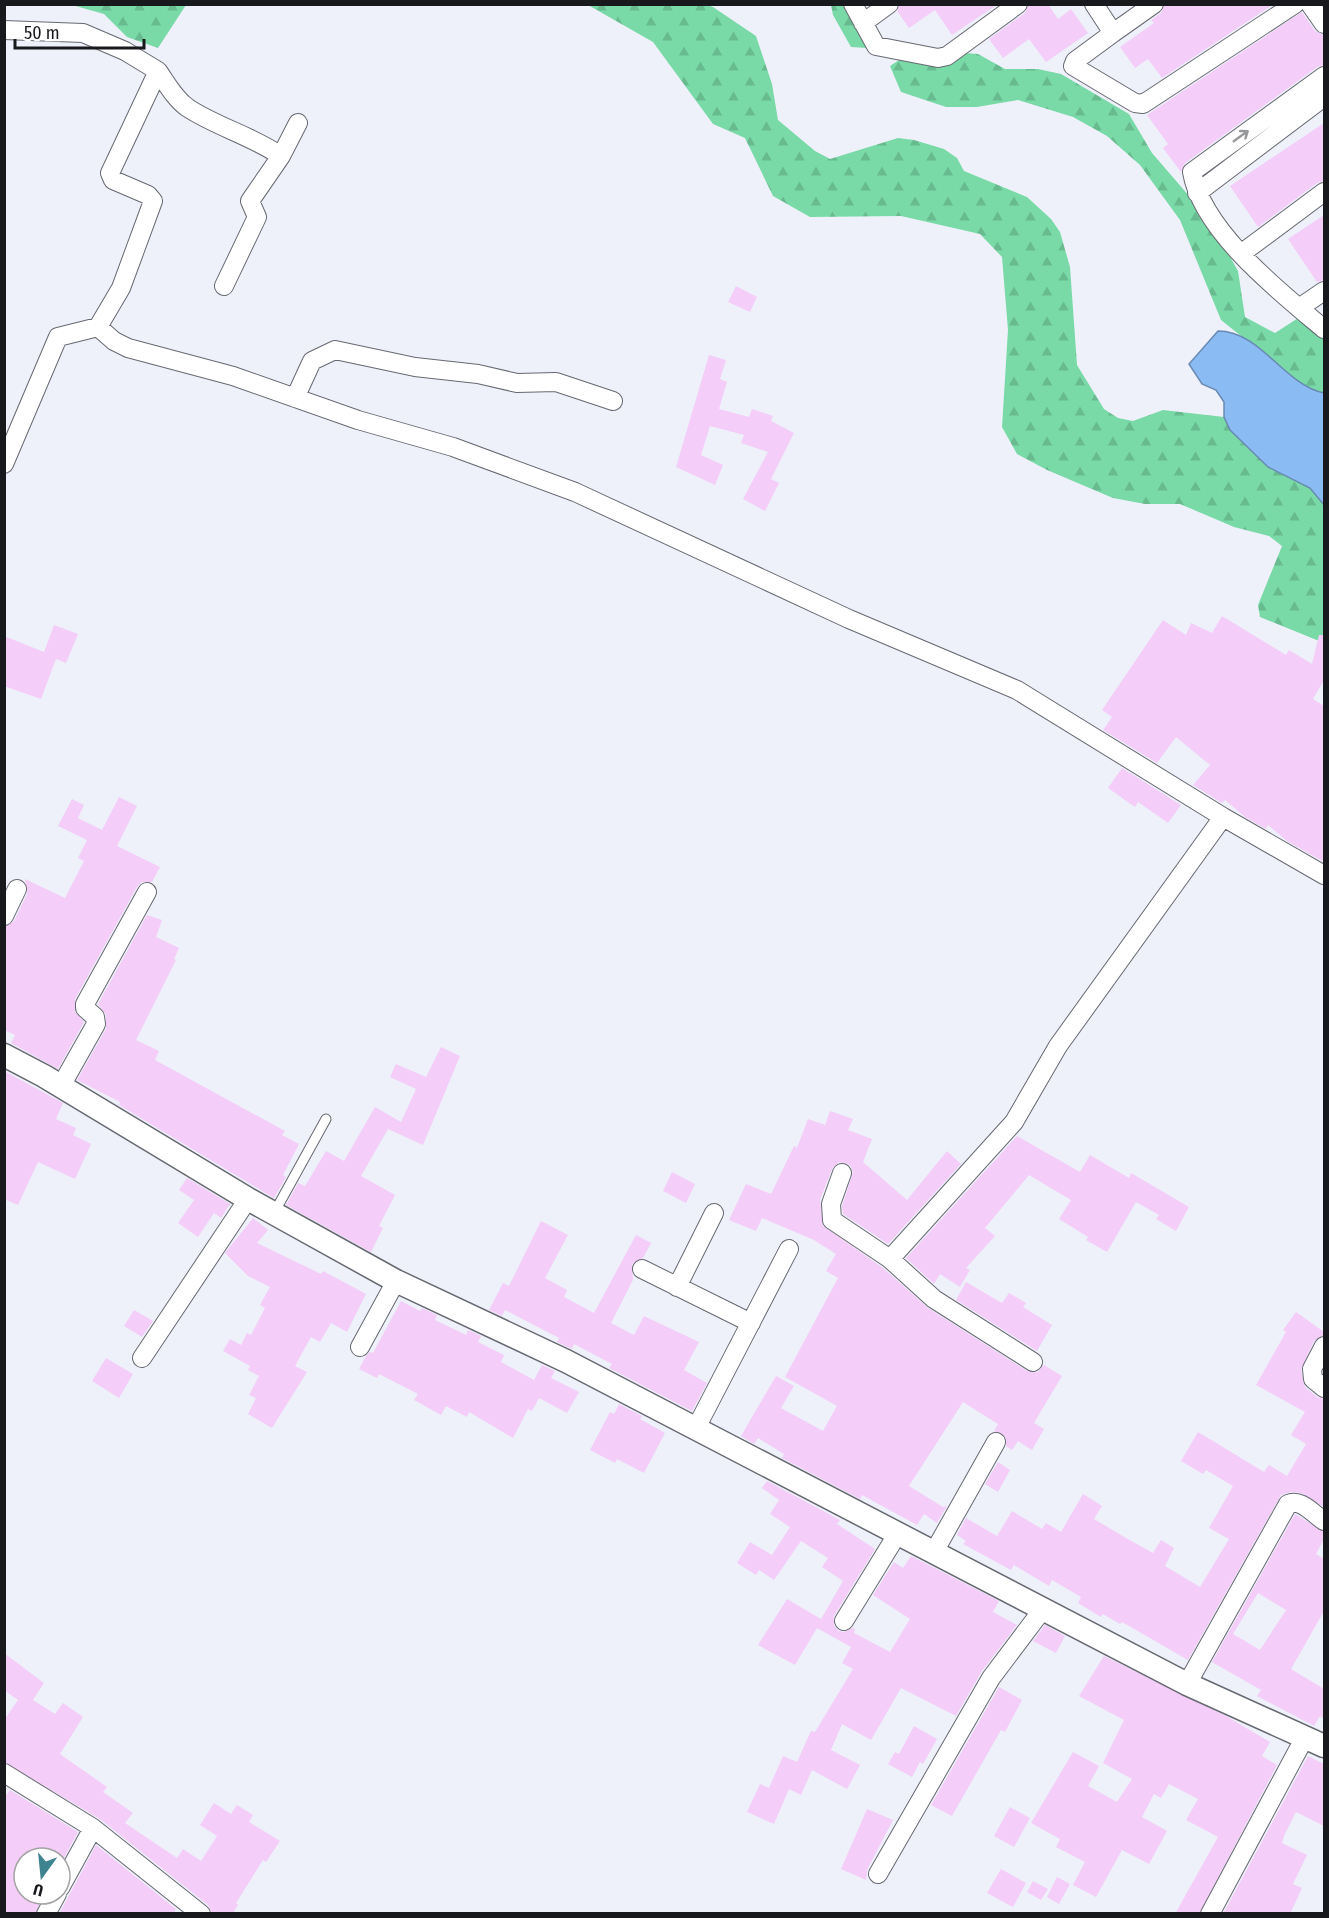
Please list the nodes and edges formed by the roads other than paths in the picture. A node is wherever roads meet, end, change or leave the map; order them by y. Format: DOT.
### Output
graph roads {
  1 [pos="853,4"];
  2 [pos="889,4"];
  3 [pos="1018,4"];
  4 [pos="1094,4"];
  5 [pos="1154,4"];
  6 [pos="1295,4"];
  7 [pos="1310,4"];
  8 [pos="863,23"];
  9 [pos="1324,24"];
  10 [pos="4,30"];
  11 [pos="1113,33"];
  12 [pos="158,71"];
  13 [pos="1324,76"];
  14 [pos="1324,97"];
  15 [pos="298,123"];
  16 [pos="280,156"];
  17 [pos="1324,192"];
  18 [pos="1197,193"];
  19 [pos="1242,253"];
  20 [pos="224,286"];
  21 [pos="1324,291"];
  22 [pos="1299,308"];
  23 [pos="98,327"];
  24 [pos="1324,329"];
  25 [pos="295,398"];
  26 [pos="613,401"];
  27 [pos="4,464"];
  28 [pos="1223,817"];
  29 [pos="1324,874"];
  30 [pos="17,889"];
  31 [pos="147,892"];
  32 [pos="4,916"];
  33 [pos="4,1055"];
  34 [pos="61,1086"];
  35 [pos="326,1119"];
  36 [pos="842,1173"];
  37 [pos="248,1199"];
  38 [pos="273,1213"];
  39 [pos="714,1213"];
  40 [pos="789,1250"];
  41 [pos="890,1259"];
  42 [pos="642,1269"];
  43 [pos="396,1281"];
  44 [pos="677,1287"];
  45 [pos="751,1323"];
  46 [pos="1324,1346"];
  47 [pos="360,1347"];
  48 [pos="142,1358"];
  49 [pos="1033,1362"];
  50 [pos="1324,1388"];
  51 [pos="695,1431"];
  52 [pos="996,1442"];
  53 [pos="1324,1521"];
  54 [pos="898,1533"];
  55 [pos="934,1552"];
  56 [pos="1043,1608"];
  57 [pos="844,1621"];
  58 [pos="1187,1684"];
  59 [pos="1315,1742"];
  60 [pos="4,1773"];
  61 [pos="93,1828"];
  62 [pos="72,1866"];
  63 [pos="878,1874"];
  64 [pos="201,1914"];
  65 [pos="1210,1914"];
  1 -- 8 [label="street"];
  2 -- 8 [label="street"];
  3 -- 8 [label="street"];
  4 -- 11 [label="street"];
  5 -- 11 [label="street"];
  6 -- 11 [label="street"];
  7 -- 9 [label="street"];
  10 -- 12 [label="street"];
  12 -- 16 [label="street"];
  12 -- 23 [label="street"];
  18 -- 13 [label="street, one-way"];
  14 -- 18 [label="street"];
  15 -- 16 [label="street"];
  16 -- 20 [label="street"];
  17 -- 19 [label="street"];
  18 -- 19 [label="street"];
  19 -- 22 [label="street"];
  21 -- 22 [label="street"];
  22 -- 24 [label="street"];
  23 -- 25 [label="street"];
  23 -- 27 [label="street"];
  25 -- 26 [label="street"];
  25 -- 28 [label="street"];
  28 -- 29 [label="street"];
  28 -- 41 [label="street"];
  30 -- 32 [label="street"];
  31 -- 34 [label="street"];
  33 -- 34 [label="street"];
  34 -- 37 [label="street"];
  35 -- 38 [label="lane"];
  36 -- 41 [label="street"];
  37 -- 38 [label="street"];
  37 -- 48 [label="street"];
  38 -- 43 [label="street"];
  39 -- 44 [label="street"];
  40 -- 45 [label="street"];
  41 -- 49 [label="street"];
  42 -- 44 [label="street"];
  43 -- 47 [label="street"];
  43 -- 51 [label="street"];
  44 -- 45 [label="street"];
  45 -- 51 [label="street"];
  46 -- 50 [label="street"];
  51 -- 54 [label="street"];
  52 -- 55 [label="street"];
  53 -- 58 [label="street"];
  54 -- 55 [label="street"];
  54 -- 57 [label="street"];
  55 -- 56 [label="street"];
  56 -- 58 [label="street"];
  56 -- 63 [label="street"];
  58 -- 59 [label="street"];
  59 -- 65 [label="street"];
  60 -- 61 [label="street"];
  61 -- 62 [label="street"];
  61 -- 64 [label="street"];
}
